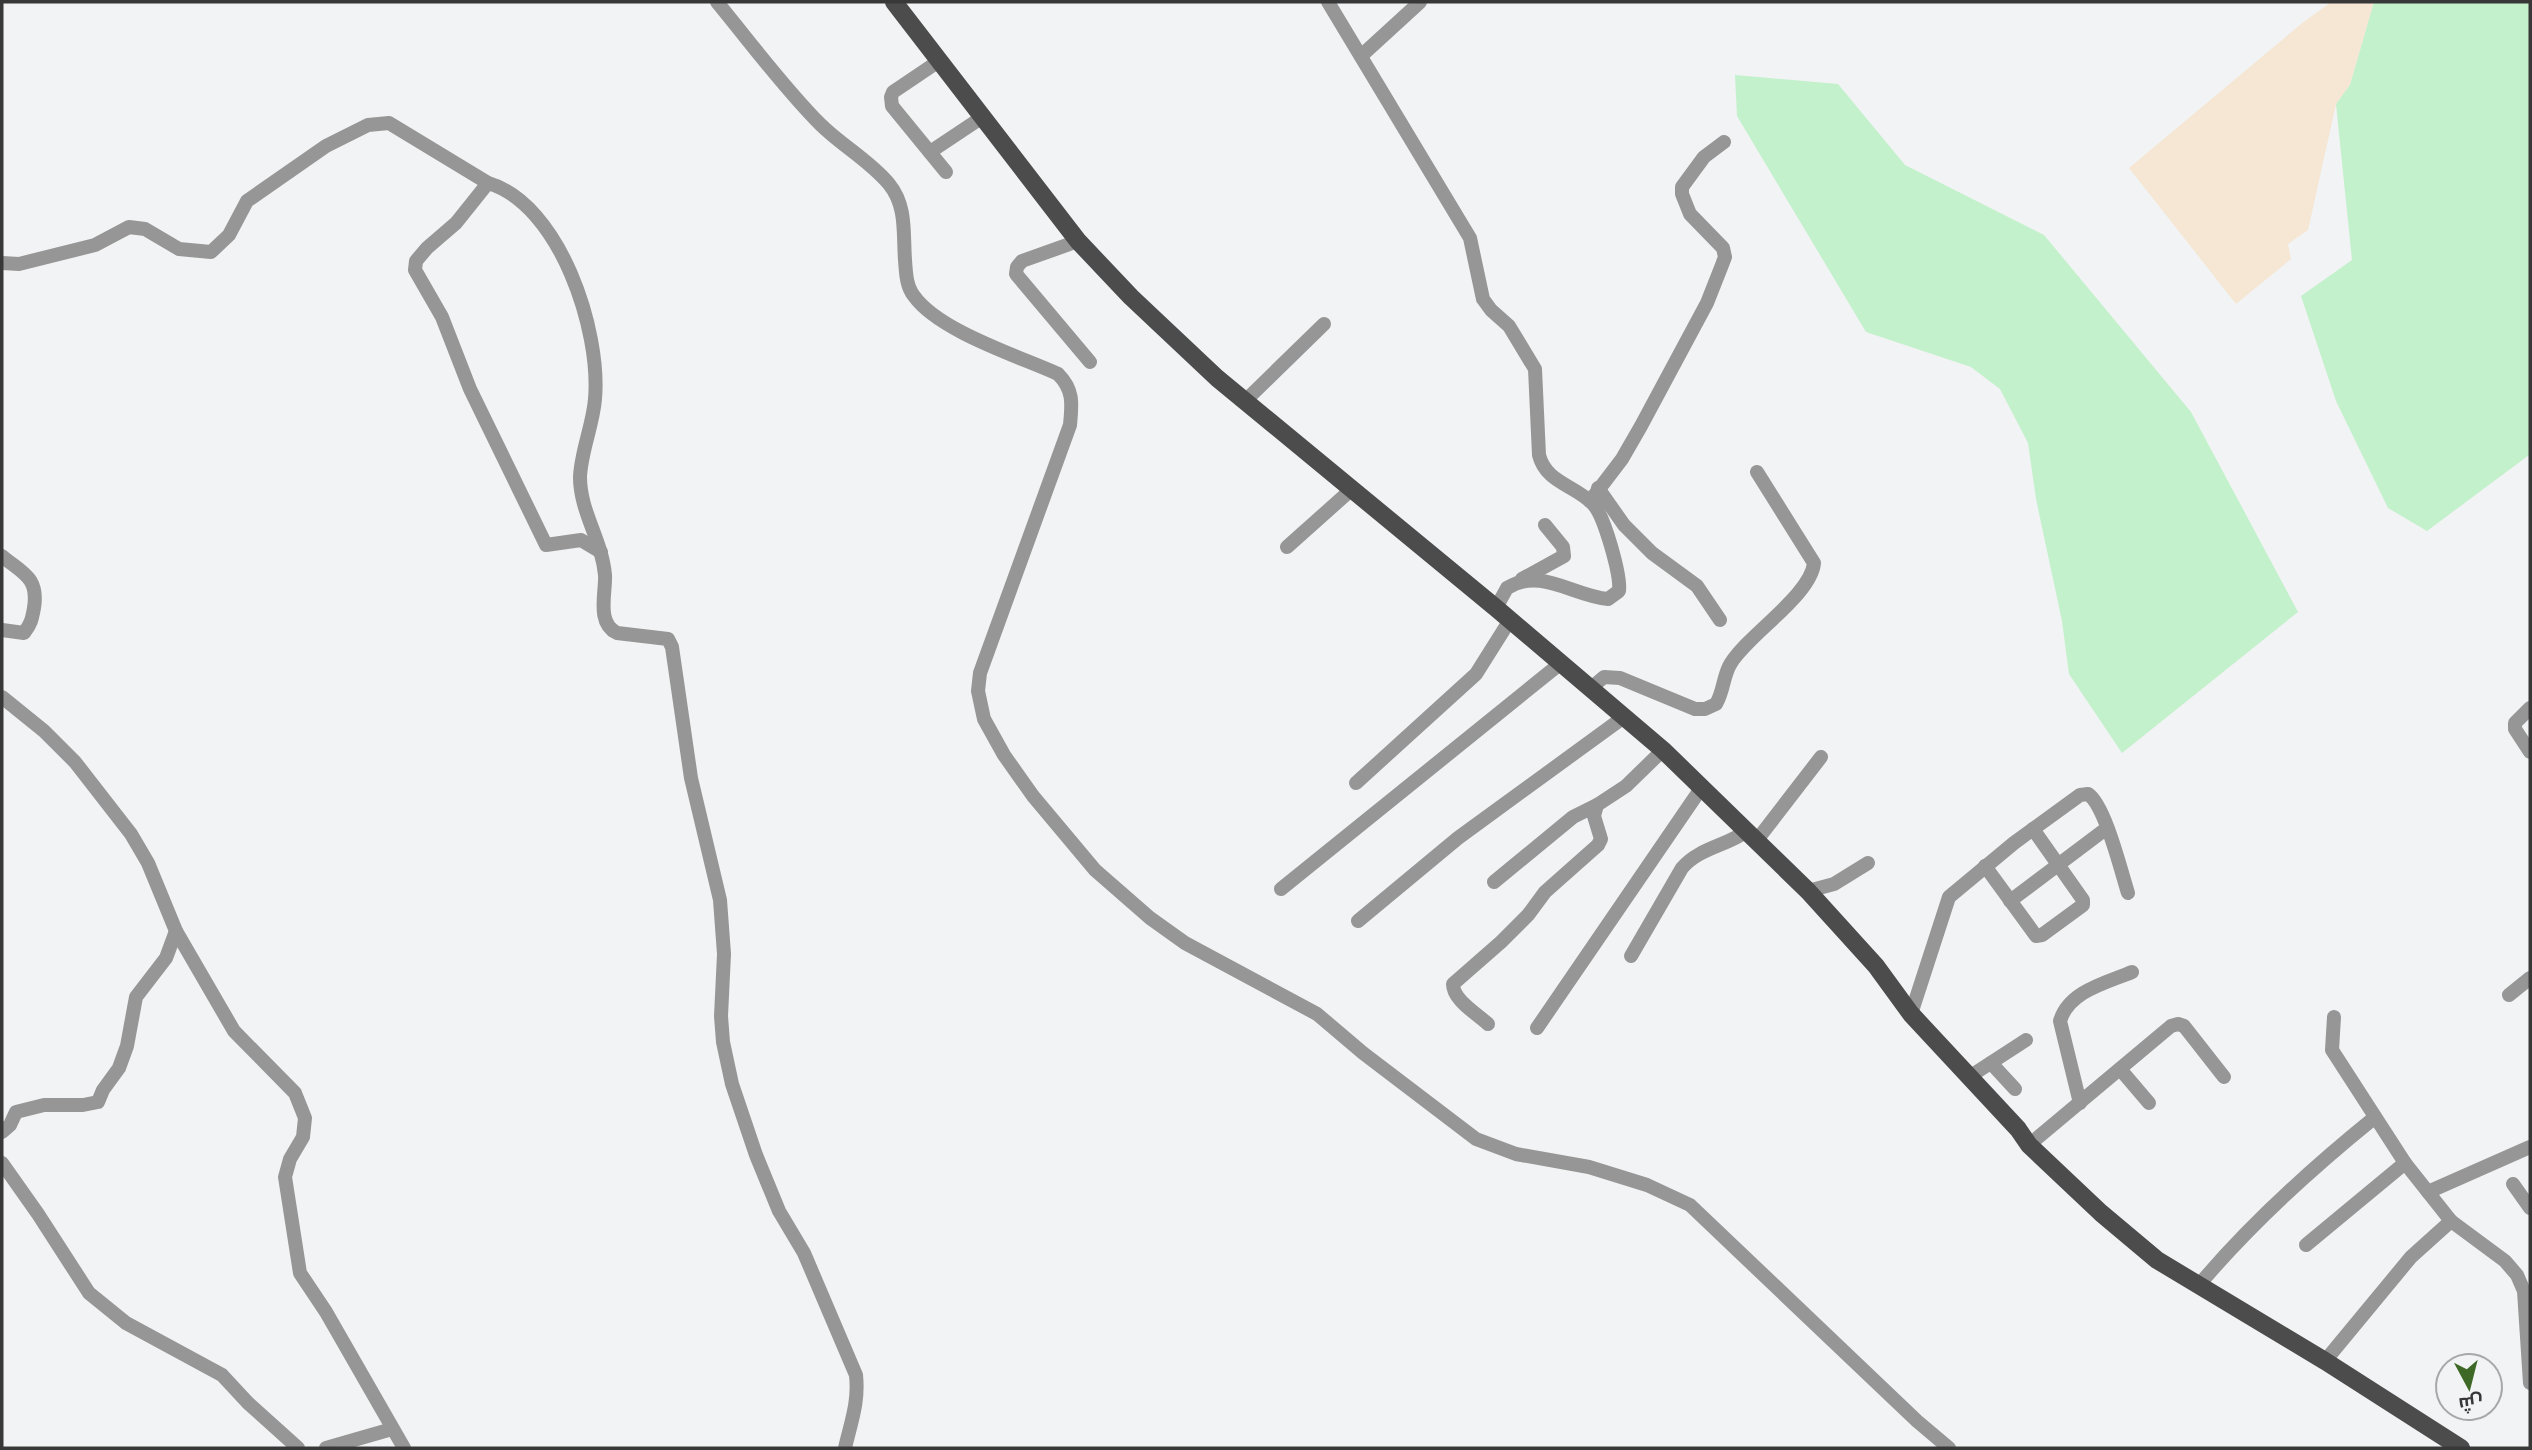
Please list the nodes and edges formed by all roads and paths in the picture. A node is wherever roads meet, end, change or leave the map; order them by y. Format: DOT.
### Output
graph roads {
  1 [pos="717,2"];
  2 [pos="894,2"];
  3 [pos="1328,2"];
  4 [pos="1420,2"];
  5 [pos="1361,56"];
  6 [pos="939,61"];
  7 [pos="984,116"];
  8 [pos="1724,142"];
  9 [pos="930,152"];
  10 [pos="946,172"];
  11 [pos="488,183"];
  12 [pos="1078,241"];
  13 [pos="2,263"];
  14 [pos="1324,324"];
  15 [pos="1090,362"];
  16 [pos="1245,401"];
  17 [pos="1757,472"];
  18 [pos="1598,488"];
  19 [pos="1352,489"];
  20 [pos="1590,501"];
  21 [pos="1545,525"];
  22 [pos="1287,547"];
  23 [pos="601,552"];
  24 [pos="2,556"];
  25 [pos="1514,583"];
  26 [pos="1503,614"];
  27 [pos="1720,621"];
  28 [pos="2,630"];
  29 [pos="1561,663"];
  30 [pos="1591,688"];
  31 [pos="2,697"];
  32 [pos="2530,708"];
  33 [pos="1624,717"];
  34 [pos="1663,750"];
  35 [pos="2530,751"];
  36 [pos="1821,757"];
  37 [pos="1356,783"];
  38 [pos="1702,787"];
  39 [pos="1597,805"];
  40 [pos="2107,828"];
  41 [pos="2032,829"];
  42 [pos="1752,835"];
  43 [pos="1868,863"];
  44 [pos="2059,865"];
  45 [pos="1985,866"];
  46 [pos="1494,882"];
  47 [pos="1281,889"];
  48 [pos="1808,891"];
  49 [pos="2128,892"];
  50 [pos="2010,901"];
  51 [pos="1358,921"];
  52 [pos="176,931"];
  53 [pos="1631,956"];
  54 [pos="2132,972"];
  55 [pos="2530,978"];
  56 [pos="2509,995"];
  57 [pos="1911,1014"];
  58 [pos="2334,1017"];
  59 [pos="1488,1024"];
  60 [pos="1537,1028"];
  61 [pos="2026,1040"];
  62 [pos="1991,1063"];
  63 [pos="2120,1069"];
  64 [pos="1969,1077"];
  65 [pos="2224,1077"];
  66 [pos="2015,1089"];
  67 [pos="2080,1103"];
  68 [pos="2149,1103"];
  69 [pos="2374,1118"];
  70 [pos="2,1132"];
  71 [pos="2029,1145"];
  72 [pos="2530,1147"];
  73 [pos="2,1163"];
  74 [pos="2404,1163"];
  75 [pos="2513,1184"];
  76 [pos="2428,1192"];
  77 [pos="2530,1208"];
  78 [pos="2451,1221"];
  79 [pos="2306,1245"];
  80 [pos="2524,1272"];
  81 [pos="2199,1285"];
  82 [pos="2527,1292"];
  83 [pos="2325,1361"];
  84 [pos="2530,1382"];
  85 [pos="392,1429"];
  86 [pos="298,1448"];
  87 [pos="326,1448"];
  88 [pos="404,1448"];
  89 [pos="845,1448"];
  90 [pos="1949,1448"];
  91 [pos="2461,1448"];
  1 -- 90 [label="street"];
  2 -- 6 [label="main road"];
  3 -- 5 [label="street"];
  4 -- 5 [label="street"];
  5 -- 20 [label="street"];
  6 -- 7 [label="main road"];
  6 -- 9 [label="street"];
  7 -- 9 [label="street"];
  7 -- 12 [label="main road"];
  8 -- 18 [label="street"];
  9 -- 10 [label="street"];
  11 -- 13 [label="street"];
  11 -- 23 [label="street"];
  11 -- 23 [label="street"];
  12 -- 15 [label="street"];
  12 -- 16 [label="main road"];
  14 -- 16 [label="street"];
  16 -- 19 [label="main road"];
  17 -- 30 [label="street"];
  18 -- 20 [label="street"];
  18 -- 27 [label="street"];
  19 -- 22 [label="street"];
  19 -- 26 [label="main road"];
  20 -- 25 [label="street"];
  21 -- 25 [label="street"];
  23 -- 89 [label="street"];
  24 -- 28 [label="street"];
  25 -- 26 [label="street"];
  26 -- 29 [label="main road"];
  26 -- 37 [label="street"];
  29 -- 30 [label="main road"];
  29 -- 47 [label="street"];
  30 -- 33 [label="main road"];
  31 -- 52 [label="street"];
  32 -- 35 [label="street"];
  33 -- 34 [label="main road"];
  33 -- 51 [label="street"];
  34 -- 38 [label="main road"];
  34 -- 39 [label="street"];
  36 -- 42 [label="street"];
  38 -- 42 [label="main road"];
  38 -- 60 [label="street"];
  39 -- 46 [label="street"];
  39 -- 59 [label="street"];
  40 -- 41 [label="street"];
  40 -- 44 [label="street"];
  40 -- 49 [label="street"];
  41 -- 44 [label="street"];
  41 -- 45 [label="street"];
  42 -- 48 [label="main road"];
  42 -- 53 [label="street"];
  43 -- 48 [label="street"];
  44 -- 50 [label="street"];
  44 -- 50 [label="street"];
  45 -- 50 [label="street"];
  45 -- 57 [label="street"];
  48 -- 57 [label="main road"];
  52 -- 70 [label="street"];
  52 -- 85 [label="street"];
  54 -- 67 [label="street"];
  55 -- 56 [label="street"];
  57 -- 64 [label="main road"];
  58 -- 69 [label="street"];
  61 -- 62 [label="street"];
  62 -- 64 [label="street"];
  62 -- 66 [label="street"];
  63 -- 65 [label="street"];
  63 -- 67 [label="street"];
  63 -- 68 [label="street"];
  64 -- 71 [label="main road"];
  67 -- 71 [label="street"];
  69 -- 74 [label="street"];
  69 -- 81 [label="street"];
  71 -- 81 [label="main road"];
  72 -- 76 [label="street"];
  73 -- 86 [label="street"];
  74 -- 76 [label="street"];
  74 -- 79 [label="street"];
  75 -- 77 [label="street"];
  76 -- 78 [label="street"];
  78 -- 80 [label="street"];
  78 -- 83 [label="street"];
  80 -- 82 [label="street"];
  81 -- 83 [label="main road"];
  82 -- 84 [label="street"];
  83 -- 91 [label="main road"];
  85 -- 87 [label="street"];
  85 -- 88 [label="street"];
}
